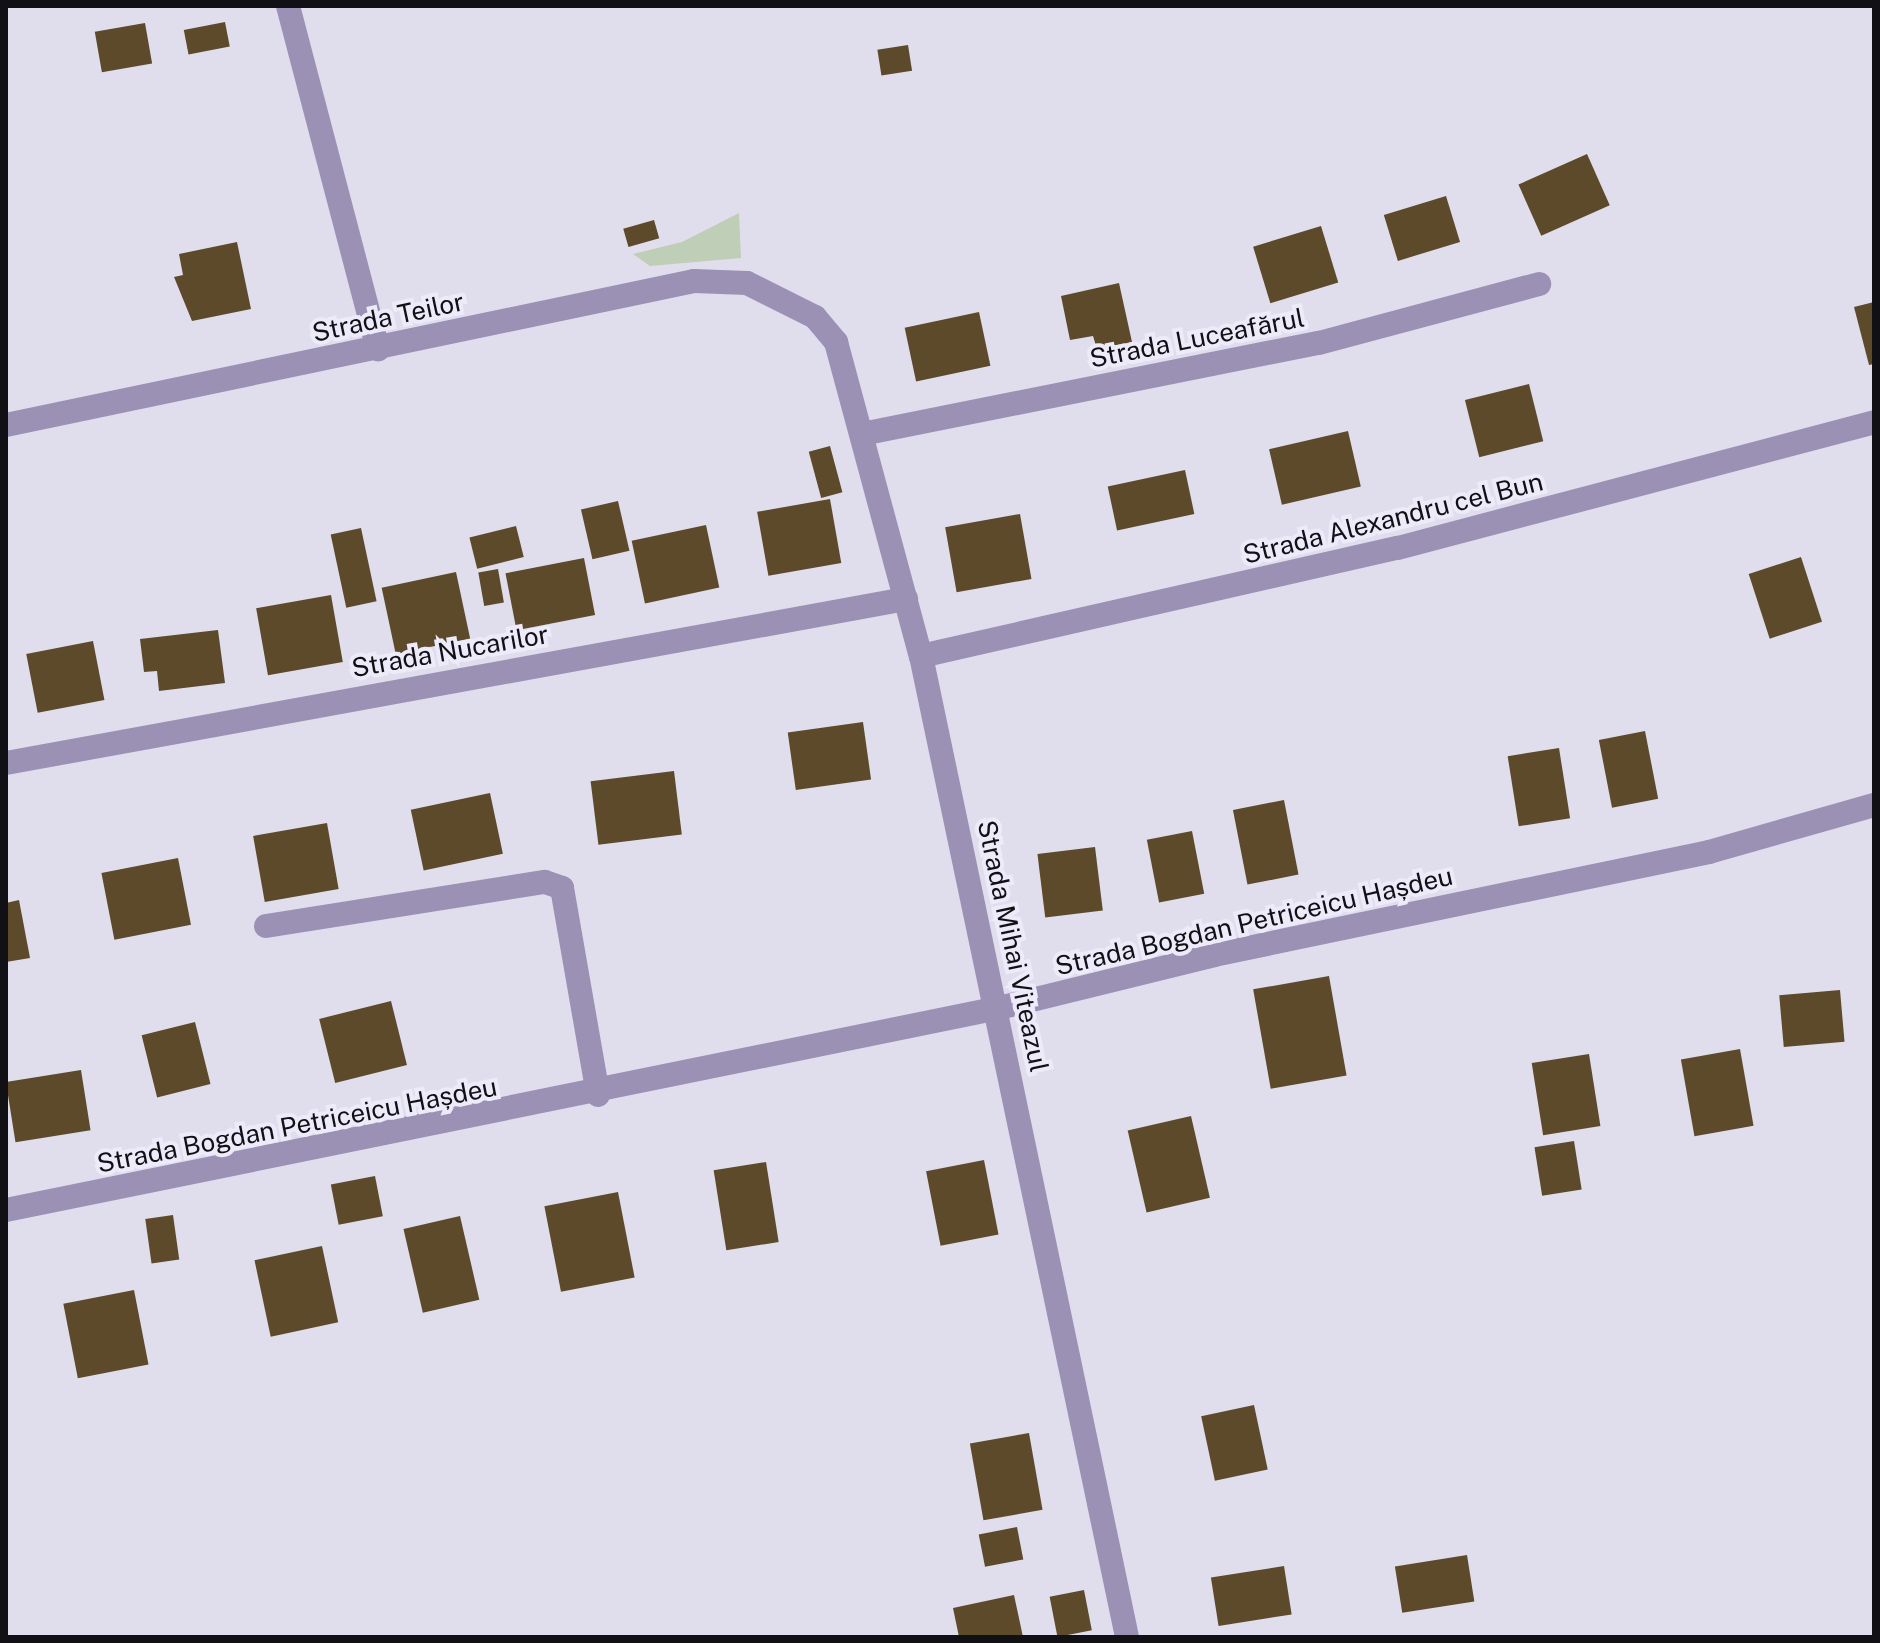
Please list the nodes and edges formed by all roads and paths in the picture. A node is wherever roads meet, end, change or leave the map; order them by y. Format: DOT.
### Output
graph roads {
  1 [pos="288,6"];
  2 [pos="1539,284"];
  3 [pos="781,298"];
  4 [pos="378,349"];
  5 [pos="1874,422"];
  6 [pos="6,425"];
  7 [pos="862,434"];
  8 [pos="906,599"];
  9 [pos="921,656"];
  10 [pos="6,763"];
  11 [pos="1874,805"];
  12 [pos="266,926"];
  13 [pos="999,1008"];
  14 [pos="598,1095"];
  15 [pos="6,1210"];
  16 [pos="1127,1637"];
  1 -- 4 [label="street"];
  2 -- 7 [label="street, Strada Luceafărul"];
  3 -- 4 [label="street, Strada Teilor"];
  3 -- 7 [label="street, Strada Mihai Viteazul"];
  4 -- 6 [label="street, Strada Teilor"];
  5 -- 9 [label="street, Strada Alexandru cel Bun"];
  7 -- 8 [label="street, Strada Mihai Viteazul"];
  8 -- 9 [label="street, Strada Mihai Viteazul"];
  8 -- 10 [label="street, Strada Nucarilor"];
  9 -- 13 [label="street, Strada Mihai Viteazul"];
  11 -- 13 [label="street, Strada Bogdan Petriceicu Hașdeu"];
  12 -- 14 [label="street"];
  13 -- 14 [label="street, Strada Bogdan Petriceicu Hașdeu"];
  13 -- 16 [label="street, Strada Mihai Viteazul"];
  14 -- 15 [label="street, Strada Bogdan Petriceicu Hașdeu"];
}
